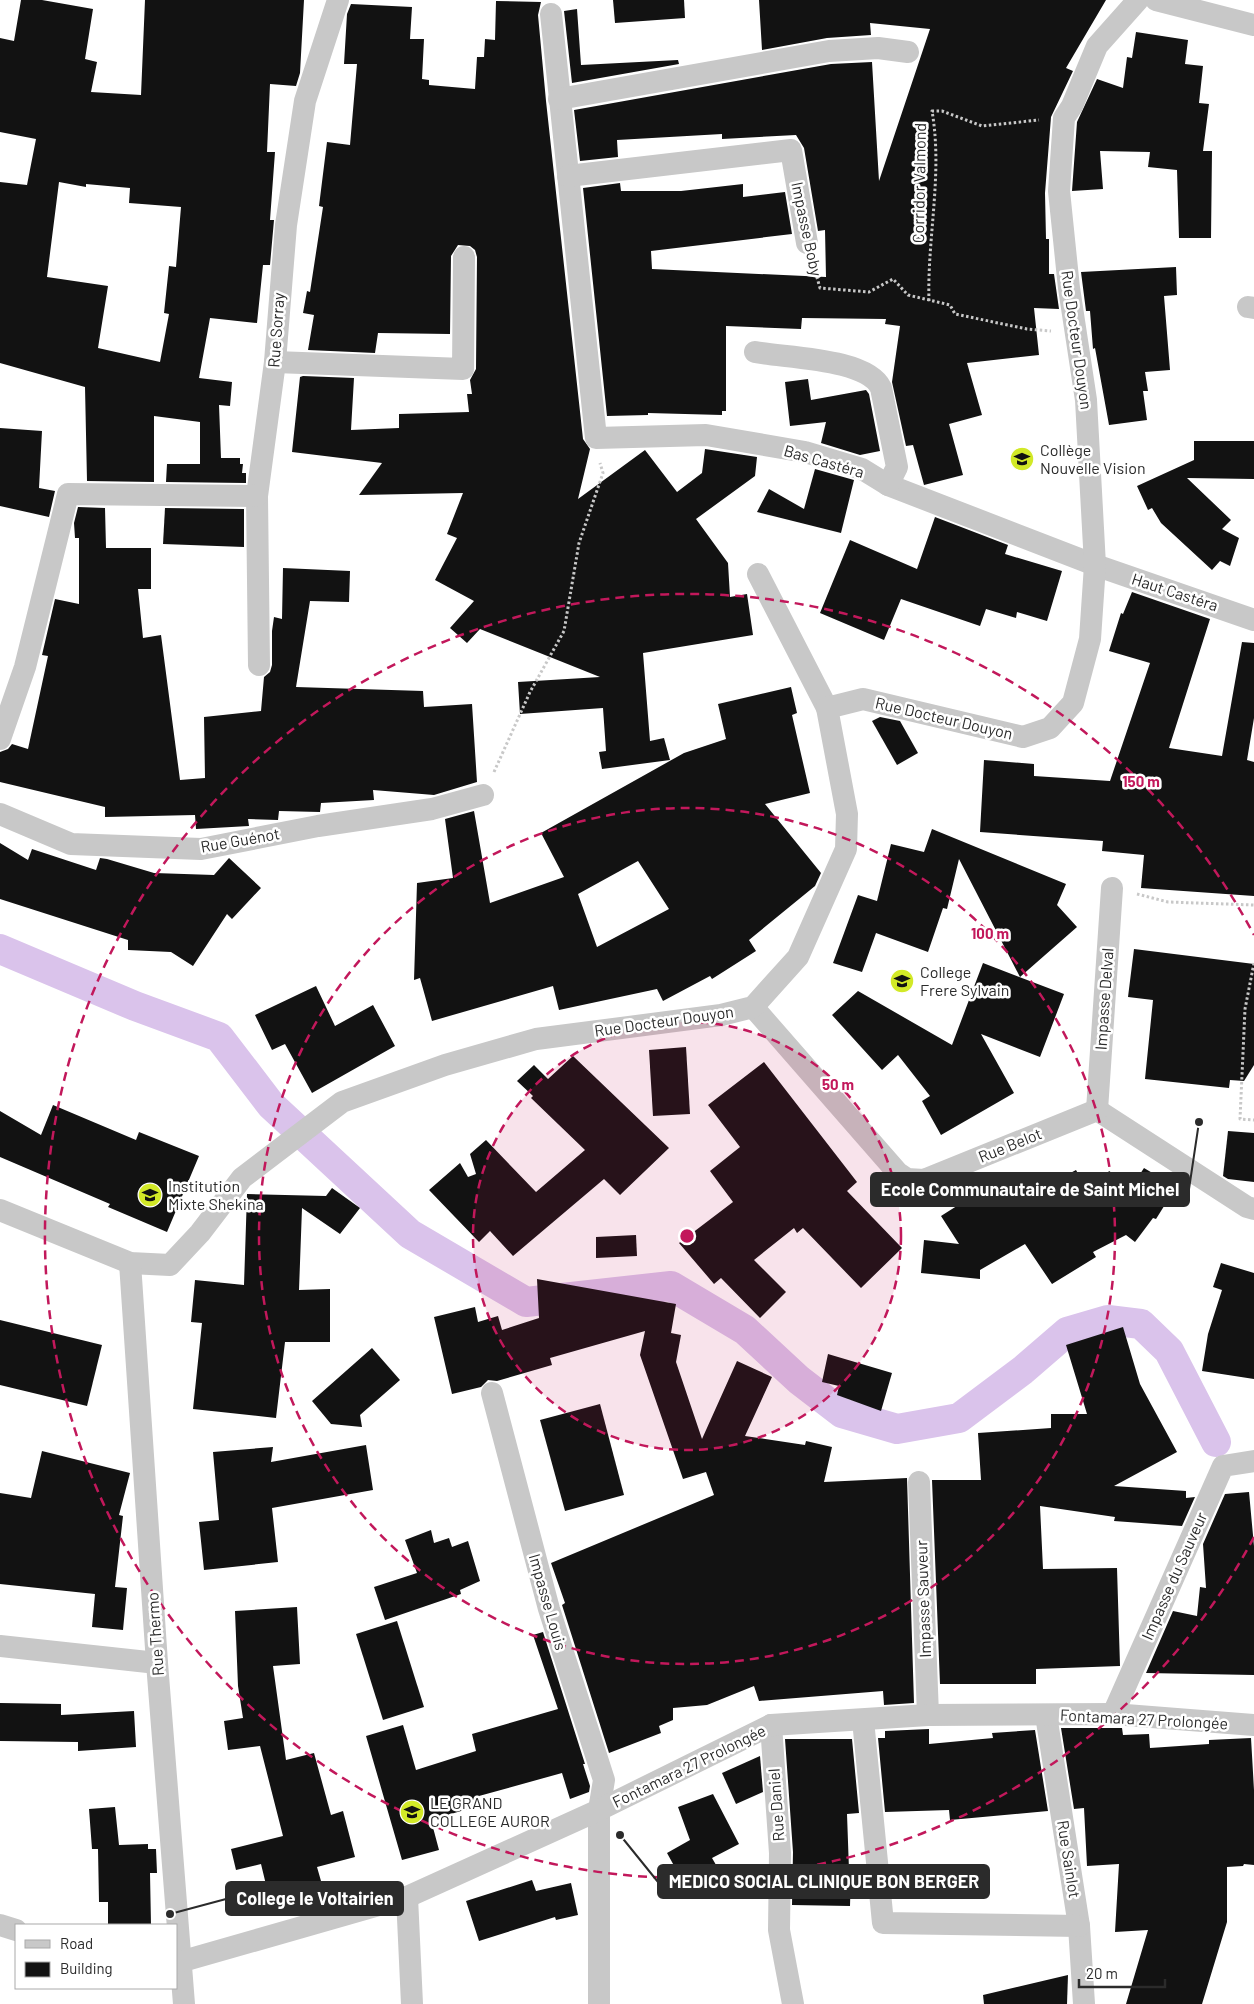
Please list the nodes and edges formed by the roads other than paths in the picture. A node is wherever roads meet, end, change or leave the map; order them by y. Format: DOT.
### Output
graph roads {
  1 [pos="338,0"];
  2 [pos="1138,0"];
  3 [pos="1156,0"];
  4 [pos="551,14"];
  5 [pos="1254,25"];
  6 [pos="908,52"];
  7 [pos="559,99"];
  8 [pos="568,176"];
  9 [pos="808,243"];
  10 [pos="464,258"];
  11 [pos="755,352"];
  12 [pos="275,362"];
  13 [pos="888,485"];
  14 [pos="257,496"];
  15 [pos="1095,565"];
  16 [pos="758,574"];
  17 [pos="1254,620"];
  18 [pos="259,665"];
  19 [pos="826,708"];
  20 [pos="0,738"];
  21 [pos="483,795"];
  22 [pos="0,814"];
  23 [pos="1112,888"];
  24 [pos="754,1007"];
  25 [pos="1097,1110"];
  26 [pos="1254,1209"];
  27 [pos="0,1210"];
  28 [pos="130,1263"];
  29 [pos="492,1393"];
  30 [pos="1254,1461"];
  31 [pos="919,1482"];
  32 [pos="0,1646"];
  33 [pos="157,1663"];
  34 [pos="1113,1714"];
  35 [pos="928,1715"];
  36 [pos="1046,1715"];
  37 [pos="863,1720"];
  38 [pos="1254,1725"];
  39 [pos="771,1726"];
  40 [pos="599,1810"];
  41 [pos="407,1897"];
  42 [pos="176,1924"];
  43 [pos="0,1925"];
  44 [pos="1079,1926"];
  45 [pos="15,1930"];
  46 [pos="178,1949"];
  47 [pos="179,1963"];
  48 [pos="184,2004"];
  49 [pos="412,2004"];
  50 [pos="598,2004"];
  51 [pos="793,2004"];
  52 [pos="1084,2004"];
  1 -- 12 [label="street, Rue Sorray"];
  2 -- 15 [label="street, Rue Docteur Douyon"];
  3 -- 5 [label="street"];
  4 -- 7 [label="street"];
  6 -- 7 [label="street"];
  7 -- 8 [label="street"];
  8 -- 9 [label="street, Impasse Boby"];
  8 -- 13 [label="street, Bas Castéra"];
  10 -- 12 [label="street"];
  11 -- 13 [label="street"];
  12 -- 14 [label="street, Rue Sorray"];
  13 -- 15 [label="street, Bas Castéra"];
  14 -- 18 [label="street, Rue Sorray"];
  14 -- 20 [label="street"];
  15 -- 17 [label="street, Haut Castéra"];
  15 -- 19 [label="street, Rue Docteur Douyon"];
  16 -- 19 [label="street"];
  19 -- 24 [label="street, Rue Docteur Douyon"];
  21 -- 22 [label="street, Rue Guénot"];
  23 -- 25 [label="street, Impasse Delval"];
  24 -- 25 [label="street, Rue Belot"];
  24 -- 28 [label="street, Rue Docteur Douyon"];
  25 -- 26 [label="street"];
  27 -- 28 [label="street"];
  28 -- 33 [label="street, Rue Thermo"];
  29 -- 40 [label="street, Impasse Louis"];
  30 -- 34 [label="street, Impasse du Sauveur"];
  31 -- 35 [label="street, Impasse Sauveur"];
  32 -- 33 [label="street"];
  33 -- 42 [label="street, Rue Thermo"];
  34 -- 36 [label="street, Fontamara 27 Prolongée"];
  34 -- 38 [label="street, Fontamara 27 Prolongée"];
  35 -- 36 [label="street, Fontamara 27 Prolongée"];
  35 -- 37 [label="street, Fontamara 27 Prolongée"];
  36 -- 44 [label="street, Rue Sainlot"];
  37 -- 39 [label="street, Fontamara 27 Prolongée"];
  37 -- 44 [label="street"];
  39 -- 40 [label="street, Fontamara 27 Prolongée"];
  39 -- 51 [label="street, Rue Daniel"];
  40 -- 41 [label="street, Fontamara 27 Prolongée"];
  40 -- 50 [label="street"];
  41 -- 47 [label="street, Fontamara 27 Prolongée"];
  41 -- 49 [label="street"];
  43 -- 45 [label="street"];
  44 -- 52 [label="street, Rue Sainlot"];
  46 -- 47 [label="street, Rue Thermo"];
  47 -- 48 [label="street, Rue Thermo"];
}
